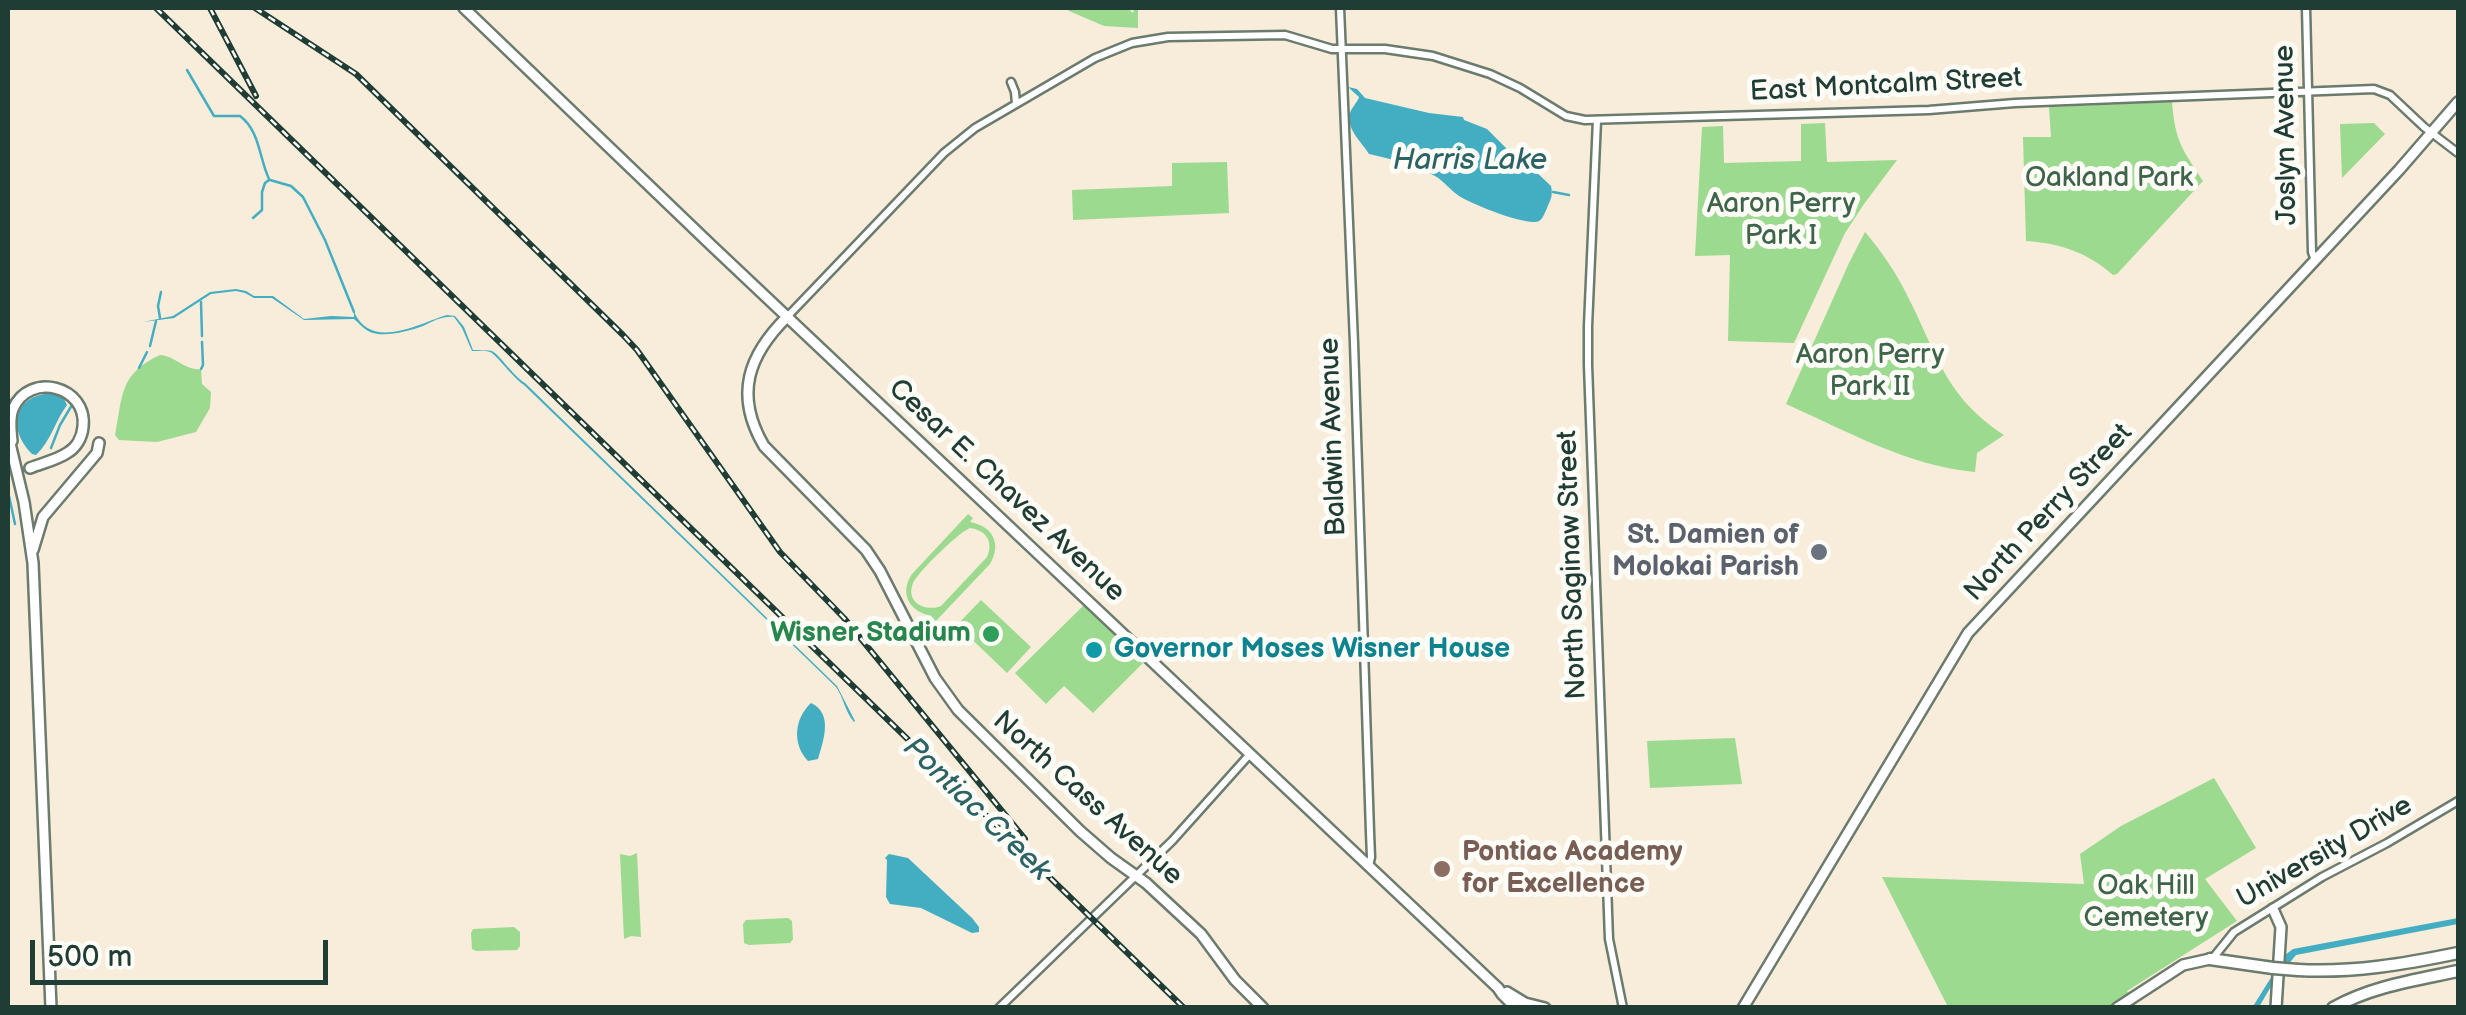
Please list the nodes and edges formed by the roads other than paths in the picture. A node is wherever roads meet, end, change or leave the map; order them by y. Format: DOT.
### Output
graph roads {
  1 [pos="464,8"];
  2 [pos="1340,8"];
  3 [pos="2306,8"];
  4 [pos="1342,49"];
  5 [pos="1011,82"];
  6 [pos="2308,91"];
  7 [pos="2458,102"];
  8 [pos="1016,104"];
  9 [pos="1597,120"];
  10 [pos="2432,133"];
  11 [pos="2458,153"];
  12 [pos="2315,260"];
  13 [pos="788,316"];
  14 [pos="8,435"];
  15 [pos="99,443"];
  16 [pos="13,454"];
  17 [pos="30,468"];
  18 [pos="12,472"];
  19 [pos="32,553"];
  20 [pos="1250,754"];
  21 [pos="2458,801"];
  22 [pos="1368,866"];
  23 [pos="1136,876"];
  24 [pos="2272,909"];
  25 [pos="2458,953"];
  26 [pos="2210,959"];
  27 [pos="2277,964"];
  28 [pos="2458,971"];
  29 [pos="1498,988"];
  30 [pos="51,1008"];
  31 [pos="999,1008"];
  32 [pos="1263,1008"];
  33 [pos="1516,1008"];
  34 [pos="1545,1008"];
  35 [pos="1623,1008"];
  36 [pos="1742,1008"];
  37 [pos="2118,1008"];
  38 [pos="2276,1008"];
  39 [pos="2333,1008"];
  1 -- 13 [label="main road, Cesar E. Chavez Avenue"];
  2 -- 4 [label="main road, Baldwin Avenue"];
  3 -- 6 [label="main road, Joslyn Avenue"];
  4 -- 8 [label="main road, East Montcalm Street"];
  4 -- 9 [label="main road, East Montcalm Street"];
  4 -- 22 [label="main road, Baldwin Avenue"];
  5 -- 8 [label="main road"];
  6 -- 9 [label="main road, East Montcalm Street"];
  6 -- 10 [label="main road, East Montcalm Street"];
  6 -- 12 [label="main road, Joslyn Avenue"];
  7 -- 10 [label="main road, North Perry Street"];
  8 -- 13 [label="main road, East Montcalm Street"];
  9 -- 35 [label="main road, North Saginaw Street"];
  10 -- 11 [label="main road, East Montcalm Street"];
  10 -- 12 [label="main road, North Perry Street"];
  12 -- 36 [label="main road, North Perry Street"];
  13 -- 20 [label="main road, Cesar E. Chavez Avenue"];
  13 -- 23 [label="main road, North Cass Avenue"];
  14 -- 16 [label="main road"];
  15 -- 19 [label="main road"];
  16 -- 17 [label="main road"];
  16 -- 18 [label="main road"];
  18 -- 19 [label="main road"];
  19 -- 30 [label="main road"];
  20 -- 22 [label="main road, Cesar E. Chavez Avenue"];
  20 -- 23 [label="main road"];
  21 -- 24 [label="main road, University Drive"];
  22 -- 29 [label="main road, Cesar E. Chavez Avenue"];
  23 -- 31 [label="main road"];
  23 -- 32 [label="main road, North Cass Avenue"];
  24 -- 26 [label="main road, University Drive"];
  24 -- 27 [label="main road"];
  25 -- 27 [label="highway, bridge"];
  26 -- 27 [label="highway"];
  26 -- 37 [label="main road, University Drive"];
  27 -- 38 [label="main road, bridge"];
  28 -- 39 [label="highway"];
  29 -- 33 [label="main road, Cesar E. Chavez Avenue"];
  29 -- 34 [label="main road"];
}
